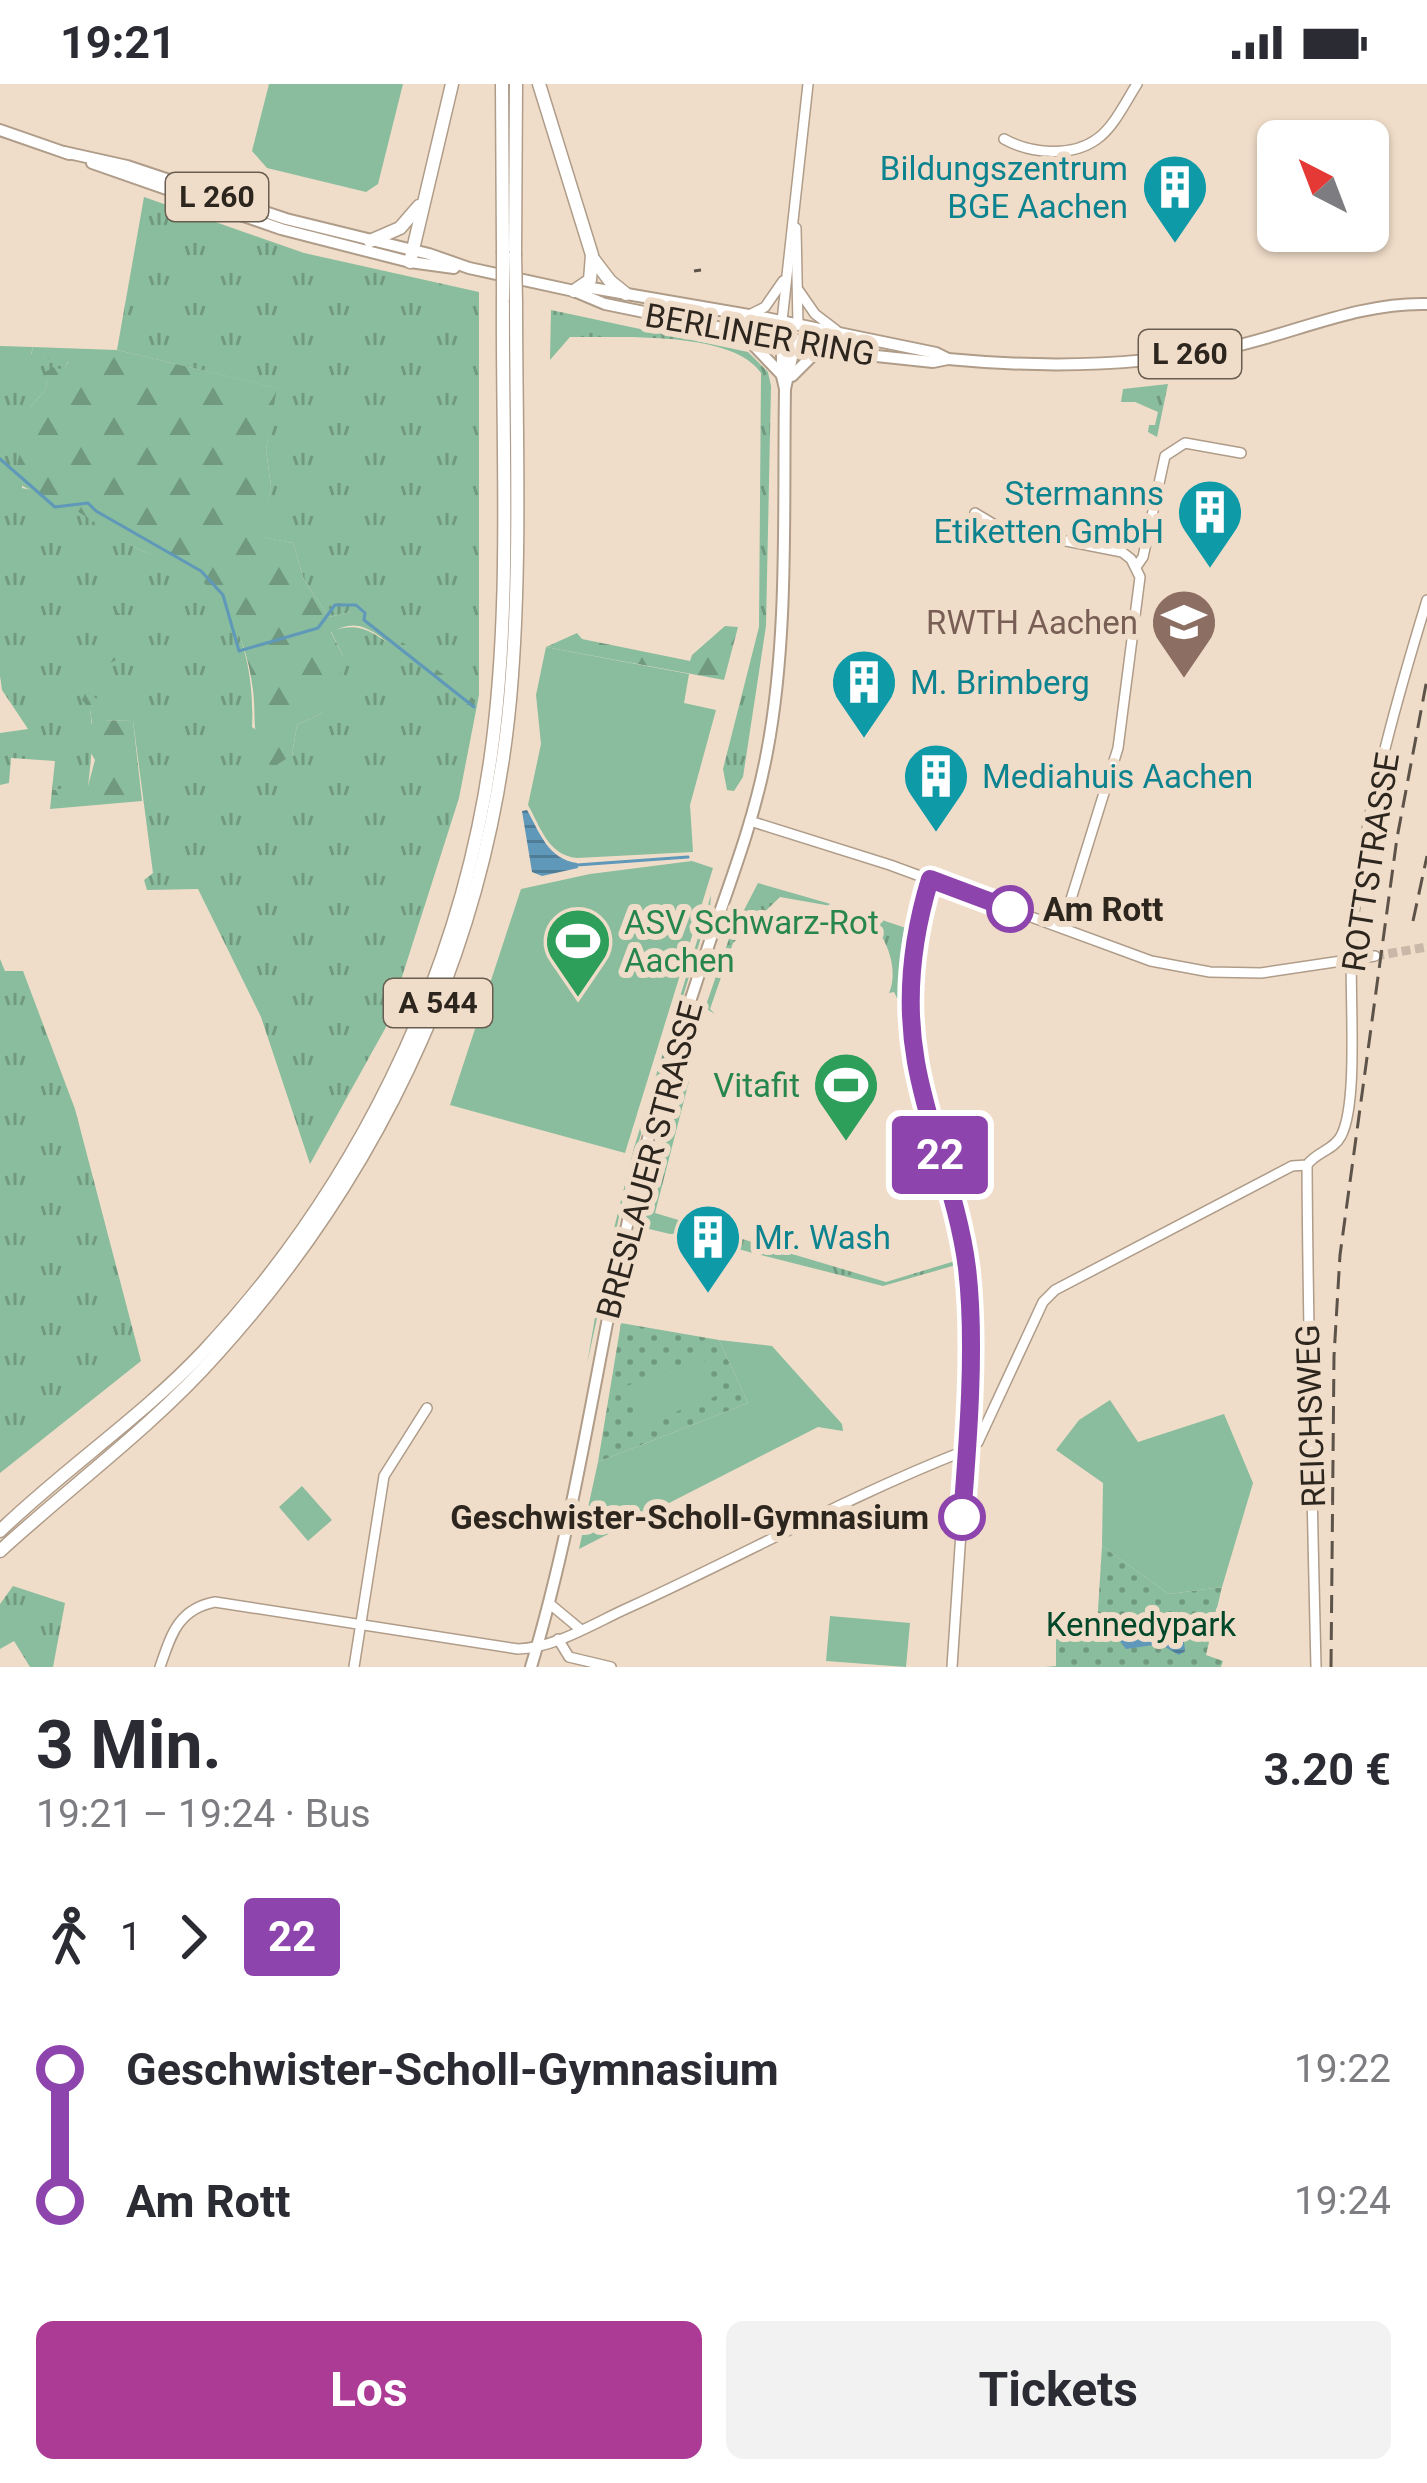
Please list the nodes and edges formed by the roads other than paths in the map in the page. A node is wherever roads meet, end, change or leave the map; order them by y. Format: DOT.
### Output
graph roads {
  1 [pos="452,84"];
  2 [pos="502,84"];
  3 [pos="516,84"];
  4 [pos="538,84"];
  5 [pos="808,84"];
  6 [pos="1137,84"];
  7 [pos="0,130"];
  8 [pos="1004,139"];
  9 [pos="64,152"];
  10 [pos="795,198"];
  11 [pos="423,200"];
  12 [pos="370,241"];
  13 [pos="509,252"];
  14 [pos="592,255"];
  15 [pos="411,256"];
  16 [pos="786,276"];
  17 [pos="574,291"];
  18 [pos="799,291"];
  19 [pos="626,294"];
  20 [pos="509,301"];
  21 [pos="1427,304"];
  22 [pos="748,315"];
  23 [pos="782,322"];
  24 [pos="798,325"];
  25 [pos="739,330"];
  26 [pos="781,338"];
  27 [pos="847,338"];
  28 [pos="796,343"];
  29 [pos="819,349"];
  30 [pos="948,359"];
  31 [pos="786,380"];
  32 [pos="1241,453"];
  33 [pos="975,513"];
  34 [pos="1136,567"];
  35 [pos="1427,600"];
  36 [pos="750,821"];
  37 [pos="930,879"];
  38 [pos="1062,928"];
  39 [pos="1375,956"];
  40 [pos="1352,959"];
  41 [pos="1307,1166"];
  42 [pos="427,1408"];
  43 [pos="964,1451"];
  44 [pos="0,1531"];
  45 [pos="0,1551"];
  46 [pos="550,1604"];
  47 [pos="361,1624"];
  48 [pos="580,1629"];
  49 [pos="558,1639"];
  50 [pos="537,1648"];
  51 [pos="160,1667"];
  52 [pos="354,1667"];
  53 [pos="531,1667"];
  54 [pos="611,1667"];
  55 [pos="952,1667"];
  56 [pos="1316,1667"];
  1 -- 11 [label="highway"];
  2 -- 13 [label="highway, A 544"];
  3 -- 13 [label="highway, A 544"];
  4 -- 14 [label="highway"];
  5 -- 10 [label="street"];
  6 -- 8 [label="street"];
  7 -- 9 [label="main road, BERLINER RING / L 260"];
  9 -- 12 [label="main road, BERLINER RING / L 260"];
  9 -- 15 [label="main road, BERLINER RING / L 260"];
  10 -- 16 [label="street"];
  10 -- 18 [label="street"];
  11 -- 12 [label="highway"];
  11 -- 15 [label="highway"];
  12 -- 15 [label="main road, BERLINER RING / L 260"];
  13 -- 20 [label="highway, A 544, bridge"];
  14 -- 17 [label="highway"];
  14 -- 19 [label="highway"];
  15 -- 17 [label="main road, BERLINER RING / L 260"];
  16 -- 22 [label="street"];
  16 -- 23 [label="street"];
  17 -- 19 [label="main road, BERLINER RING / L 260"];
  17 -- 25 [label="main road, BERLINER RING / L 260"];
  18 -- 24 [label="street"];
  18 -- 27 [label="street"];
  19 -- 22 [label="main road, BERLINER RING / L 260"];
  20 -- 44 [label="highway, A 544"];
  20 -- 45 [label="highway, A 544"];
  21 -- 30 [label="main road, BERLINER RING / L 260"];
  22 -- 23 [label="main road, BERLINER RING / L 260"];
  23 -- 24 [label="main road, BERLINER RING / L 260"];
  23 -- 26 [label="main road, BRESLAUER STRASSE"];
  24 -- 27 [label="main road, BERLINER RING / L 260"];
  24 -- 28 [label="main road, BRESLAUER STRASSE"];
  25 -- 26 [label="main road, BERLINER RING / L 260"];
  25 -- 31 [label="main road"];
  26 -- 28 [label="main road, BERLINER RING / L 260"];
  26 -- 31 [label="main road, BRESLAUER STRASSE"];
  27 -- 30 [label="main road, BERLINER RING / L 260"];
  28 -- 29 [label="main road, BERLINER RING / L 260"];
  28 -- 31 [label="main road, BRESLAUER STRASSE"];
  29 -- 30 [label="main road, BERLINER RING / L 260"];
  29 -- 31 [label="main road"];
  31 -- 36 [label="main road, BRESLAUER STRASSE"];
  32 -- 34 [label="street"];
  33 -- 34 [label="street"];
  34 -- 38 [label="street"];
  35 -- 40 [label="street, ROTTSTRASSE"];
  36 -- 37 [label="street"];
  36 -- 46 [label="main road, BRESLAUER STRASSE"];
  37 -- 38 [label="street"];
  37 -- 43 [label="street"];
  38 -- 40 [label="street"];
  39 -- 40 [label="street"];
  40 -- 41 [label="street, ROTTSTRASSE"];
  41 -- 43 [label="street"];
  41 -- 56 [label="street, REICHSWEG"];
  42 -- 47 [label="street"];
  43 -- 48 [label="street"];
  43 -- 55 [label="street"];
  46 -- 48 [label="street"];
  46 -- 50 [label="main road, BRESLAUER STRASSE"];
  47 -- 50 [label="street"];
  47 -- 51 [label="street"];
  47 -- 52 [label="street"];
  48 -- 49 [label="street"];
  49 -- 50 [label="street"];
  49 -- 54 [label="street"];
  50 -- 53 [label="main road, BRESLAUER STRASSE"];
}
